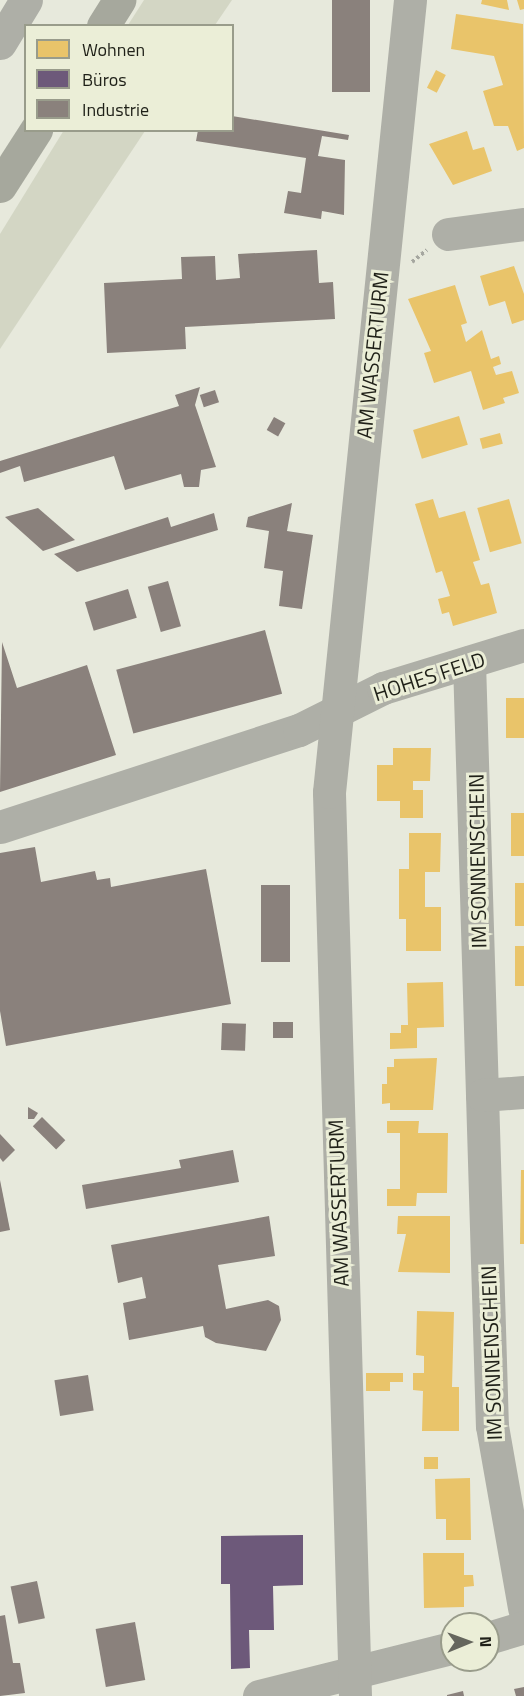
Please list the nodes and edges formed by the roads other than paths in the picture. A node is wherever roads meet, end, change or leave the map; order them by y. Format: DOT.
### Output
graph roads {
  1 [pos="26,0"];
  2 [pos="119,0"];
  3 [pos="410,0"];
  4 [pos="104,24"];
  5 [pos="0,43"];
  6 [pos="35,132"];
  7 [pos="0,186"];
  8 [pos="524,224"];
  9 [pos="448,234"];
  10 [pos="524,645"];
  11 [pos="469,662"];
  12 [pos="335,711"];
  13 [pos="0,827"];
  14 [pos="524,1092"];
  15 [pos="482,1095"];
  16 [pos="524,1608"];
  17 [pos="524,1627"];
  18 [pos="500,1634"];
  19 [pos="440,1653"];
  20 [pos="353,1686"];
  21 [pos="259,1696"];
  1 -- 5 [label="street"];
  2 -- 4 [label="main road"];
  3 -- 12 [label="street, AM WASSERTURM"];
  6 -- 7 [label="main road"];
  8 -- 9 [label="street"];
  10 -- 11 [label="street, HOHES FELD"];
  11 -- 12 [label="street, HOHES FELD"];
  11 -- 15 [label="street, IM SONNENSCHEIN"];
  12 -- 13 [label="street"];
  12 -- 20 [label="street, AM WASSERTURM"];
  14 -- 15 [label="street"];
  15 -- 16 [label="street, IM SONNENSCHEIN"];
  17 -- 18 [label="street"];
  19 -- 20 [label="street"];
  20 -- 21 [label="street"];
}
